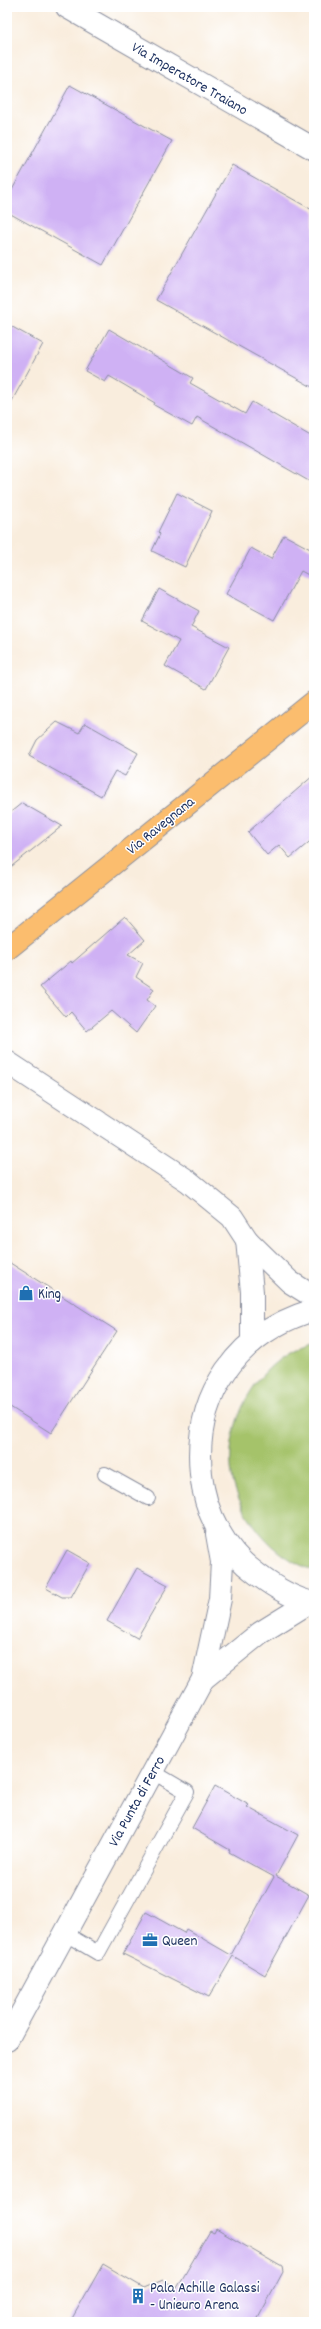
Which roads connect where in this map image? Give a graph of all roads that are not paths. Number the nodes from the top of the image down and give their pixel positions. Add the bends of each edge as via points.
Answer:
1 (67, 7) edge
2 (314, 149) edge
3 (314, 702) edge
4 (7, 949) edge
5 (7, 1062) edge
6 (247, 1240) junction
7 (314, 1297) edge
8 (314, 1310) edge
9 (252, 1342) junction
10 (104, 1474) dead end
11 (148, 1498) dead end
12 (214, 1523) junction
13 (312, 1602) edge
14 (203, 1679) junction
15 (152, 1772) junction
16 (64, 1933) junction
17 (7, 2040) edge

1 - 2 street, Via Imperatore Traiano
3 - 4 main road, Via Ravegnana
5 - 6 street via 188,1180 232,1217
6 - 7 street via 290,1282
6 - 9 street via 252,1292
8 - 9 street, Via Punta di Ferro via 271,1327
9 - 12 street, Via Punta di Ferro via 232,1362 220,1380 209,1401 202,1425 199,1452 202,1488
10 - 11 lane
12 - 13 street, Via Punta di Ferro via 229,1547 246,1566 276,1588
12 - 14 street via 222,1562 220,1600
13 - 14 street, Via Punta di Ferro via 260,1633
14 - 15 street, Via Punta di Ferro
15 - 16 street, Via Punta di Ferro
15 - 16 lane via 187,1792 184,1799 98,1953
16 - 17 street, Via Punta di Ferro

